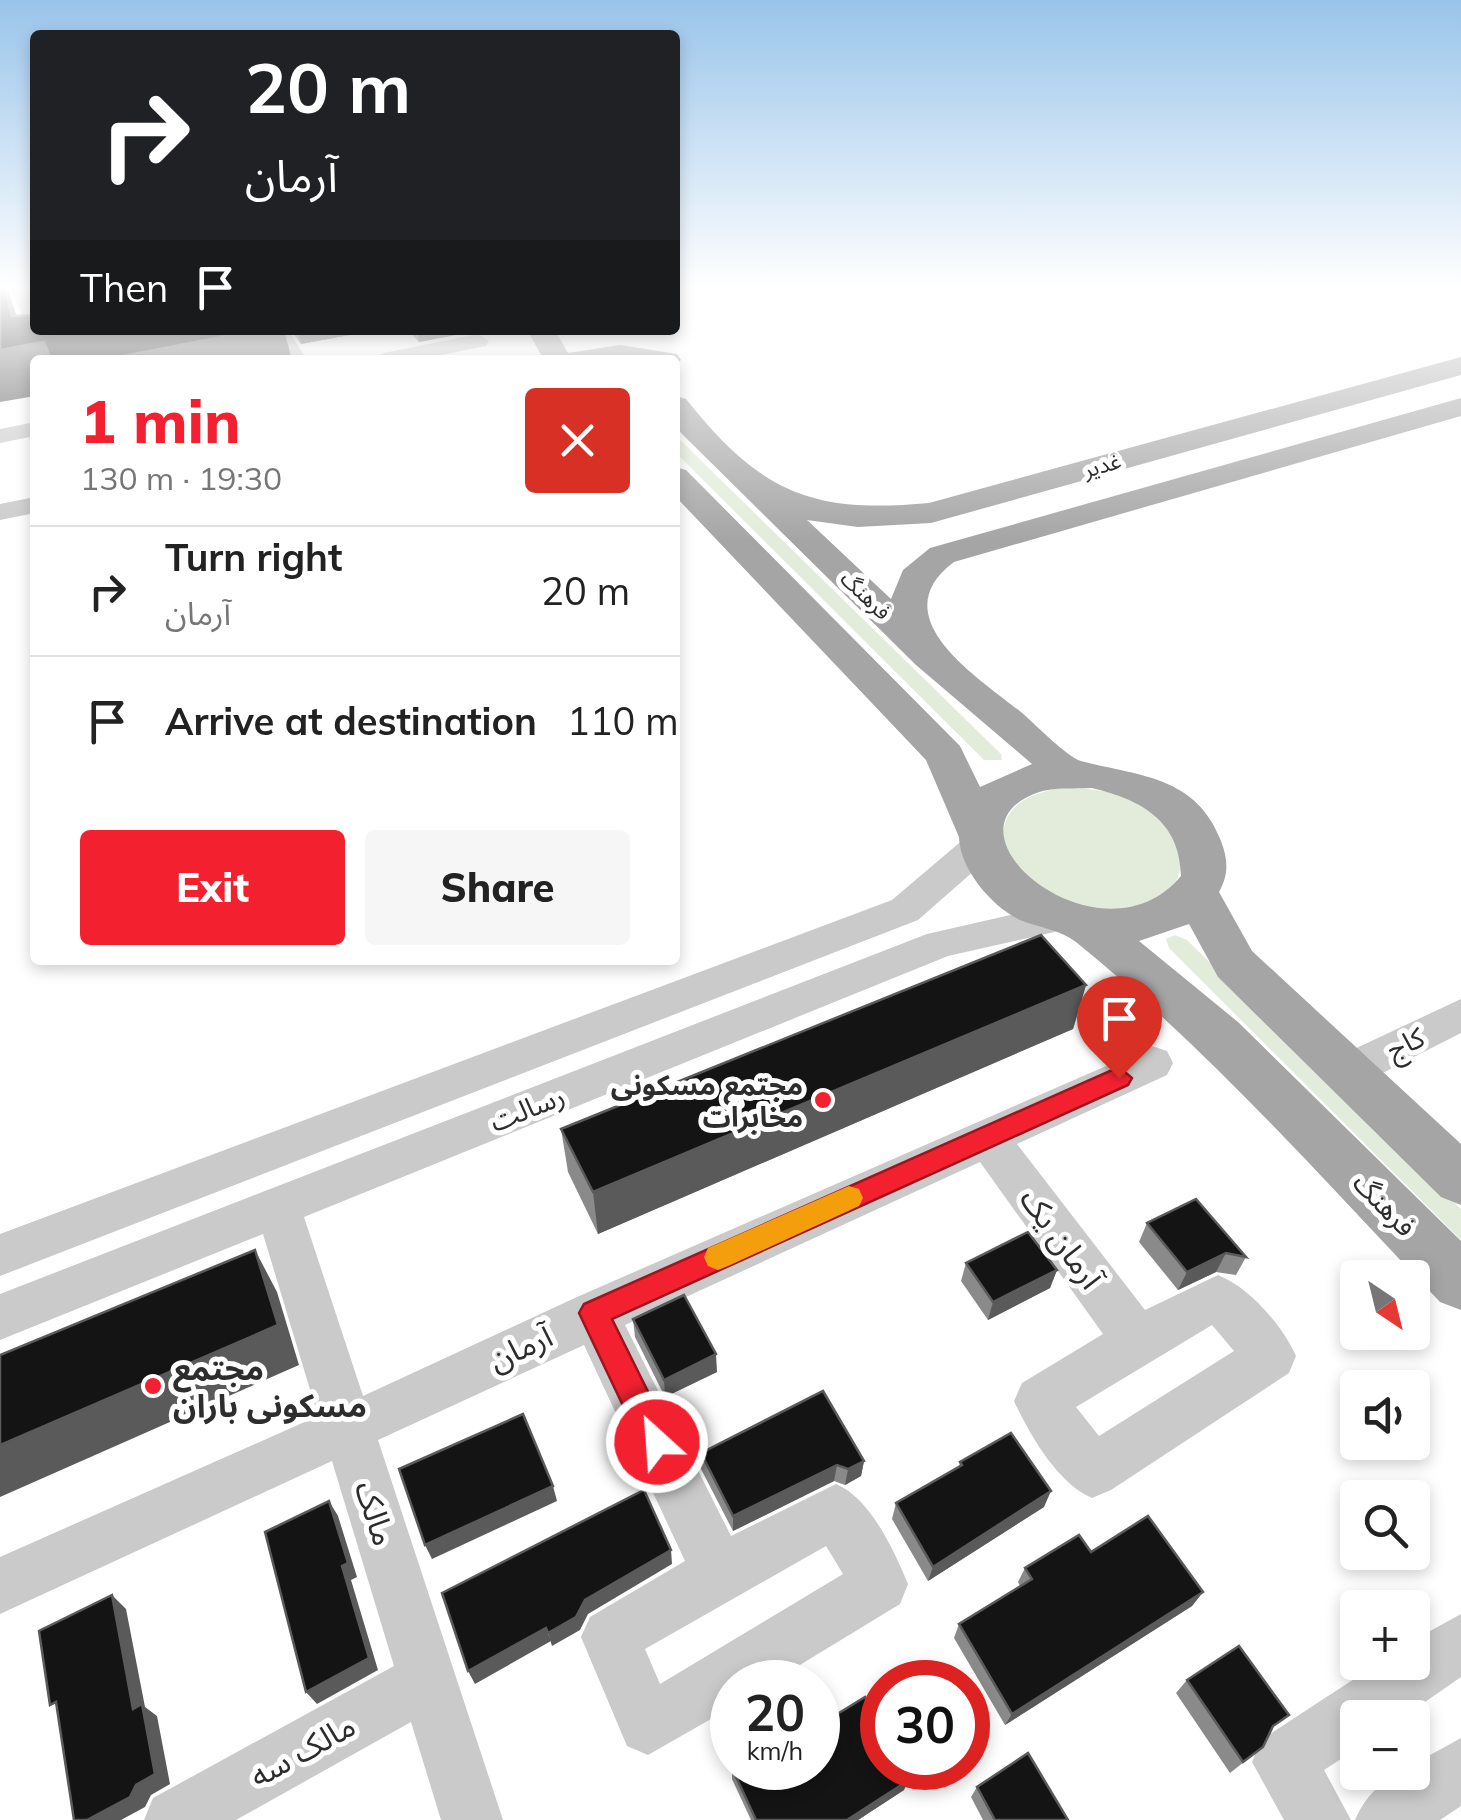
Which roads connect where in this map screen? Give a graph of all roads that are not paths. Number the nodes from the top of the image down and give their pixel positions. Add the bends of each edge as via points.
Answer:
1 (1443, 371) edge
2 (680, 383) edge
3 (1461, 407) edge
4 (30, 430) edge
5 (0, 436) edge
6 (746, 478) junction
7 (680, 482) edge
8 (30, 505) edge
9 (0, 512) edge
10 (896, 516) junction
11 (30, 524) edge
12 (0, 531) edge
13 (942, 555) junction
14 (930, 657) junction
15 (1068, 773) junction
16 (978, 838) junction
17 (1196, 893) junction
18 (1073, 922) junction
19 (1461, 1016) edge
20 (1152, 1063) dead end
21 (1348, 1071) junction
22 (986, 1136) junction
23 (1461, 1180) edge
24 (278, 1207) junction
25 (0, 1255) edge
26 (1461, 1282) edge
27 (594, 1313) junction
28 (0, 1316) edge
29 (1137, 1340) dead end
30 (348, 1428) junction
31 (719, 1572) dead end
32 (0, 1586) edge
33 (1461, 1642) edge
34 (429, 1680) junction
35 (1457, 1779) edge
36 (175, 1820) edge
37 (472, 1820) edge
38 (1320, 1820) edge
39 (1386, 1820) edge

1 - 10 main road, غدیر
2 - 6 main road, فرهنگ
3 - 13 main road, غدیر
4 - 5 street
6 - 10 main road, غدیر via 799,510
6 - 14 main road, فرهنگ
7 - 16 main road, فرهنگ via 945,755
8 - 9 street
10 - 13 main road via 879,529 886,546 918,557
11 - 12 street
13 - 14 main road, غدیر via 920,570 908,590 910,616
14 - 15 main road, فرهنگ
15 - 16 main road via 1006,789 992,800
15 - 17 main road via 1116,779 1178,811 1205,860
16 - 18 main road via 997,880 1014,896
16 - 25 street, رسالت via 905,910
17 - 18 main road via 1164,917 1140,924
17 - 21 main road via 1234,964
18 - 24 street, رسالت via 941,944
18 - 26 main road, فرهنگ via 1220,1036
19 - 21 street, کاج
20 - 22 street, آرمان
21 - 23 main road
22 - 27 street, آرمان
22 - 29 street, آرمان یک
24 - 28 street, رسالت
24 - 30 street, مالک
27 - 30 street, آرمان
27 - 31 street
30 - 32 street, آرمان
30 - 34 street, مالک
33 - 38 street via 1282,1762
34 - 36 street, مالک سه
34 - 37 street, مالک
35 - 39 street

